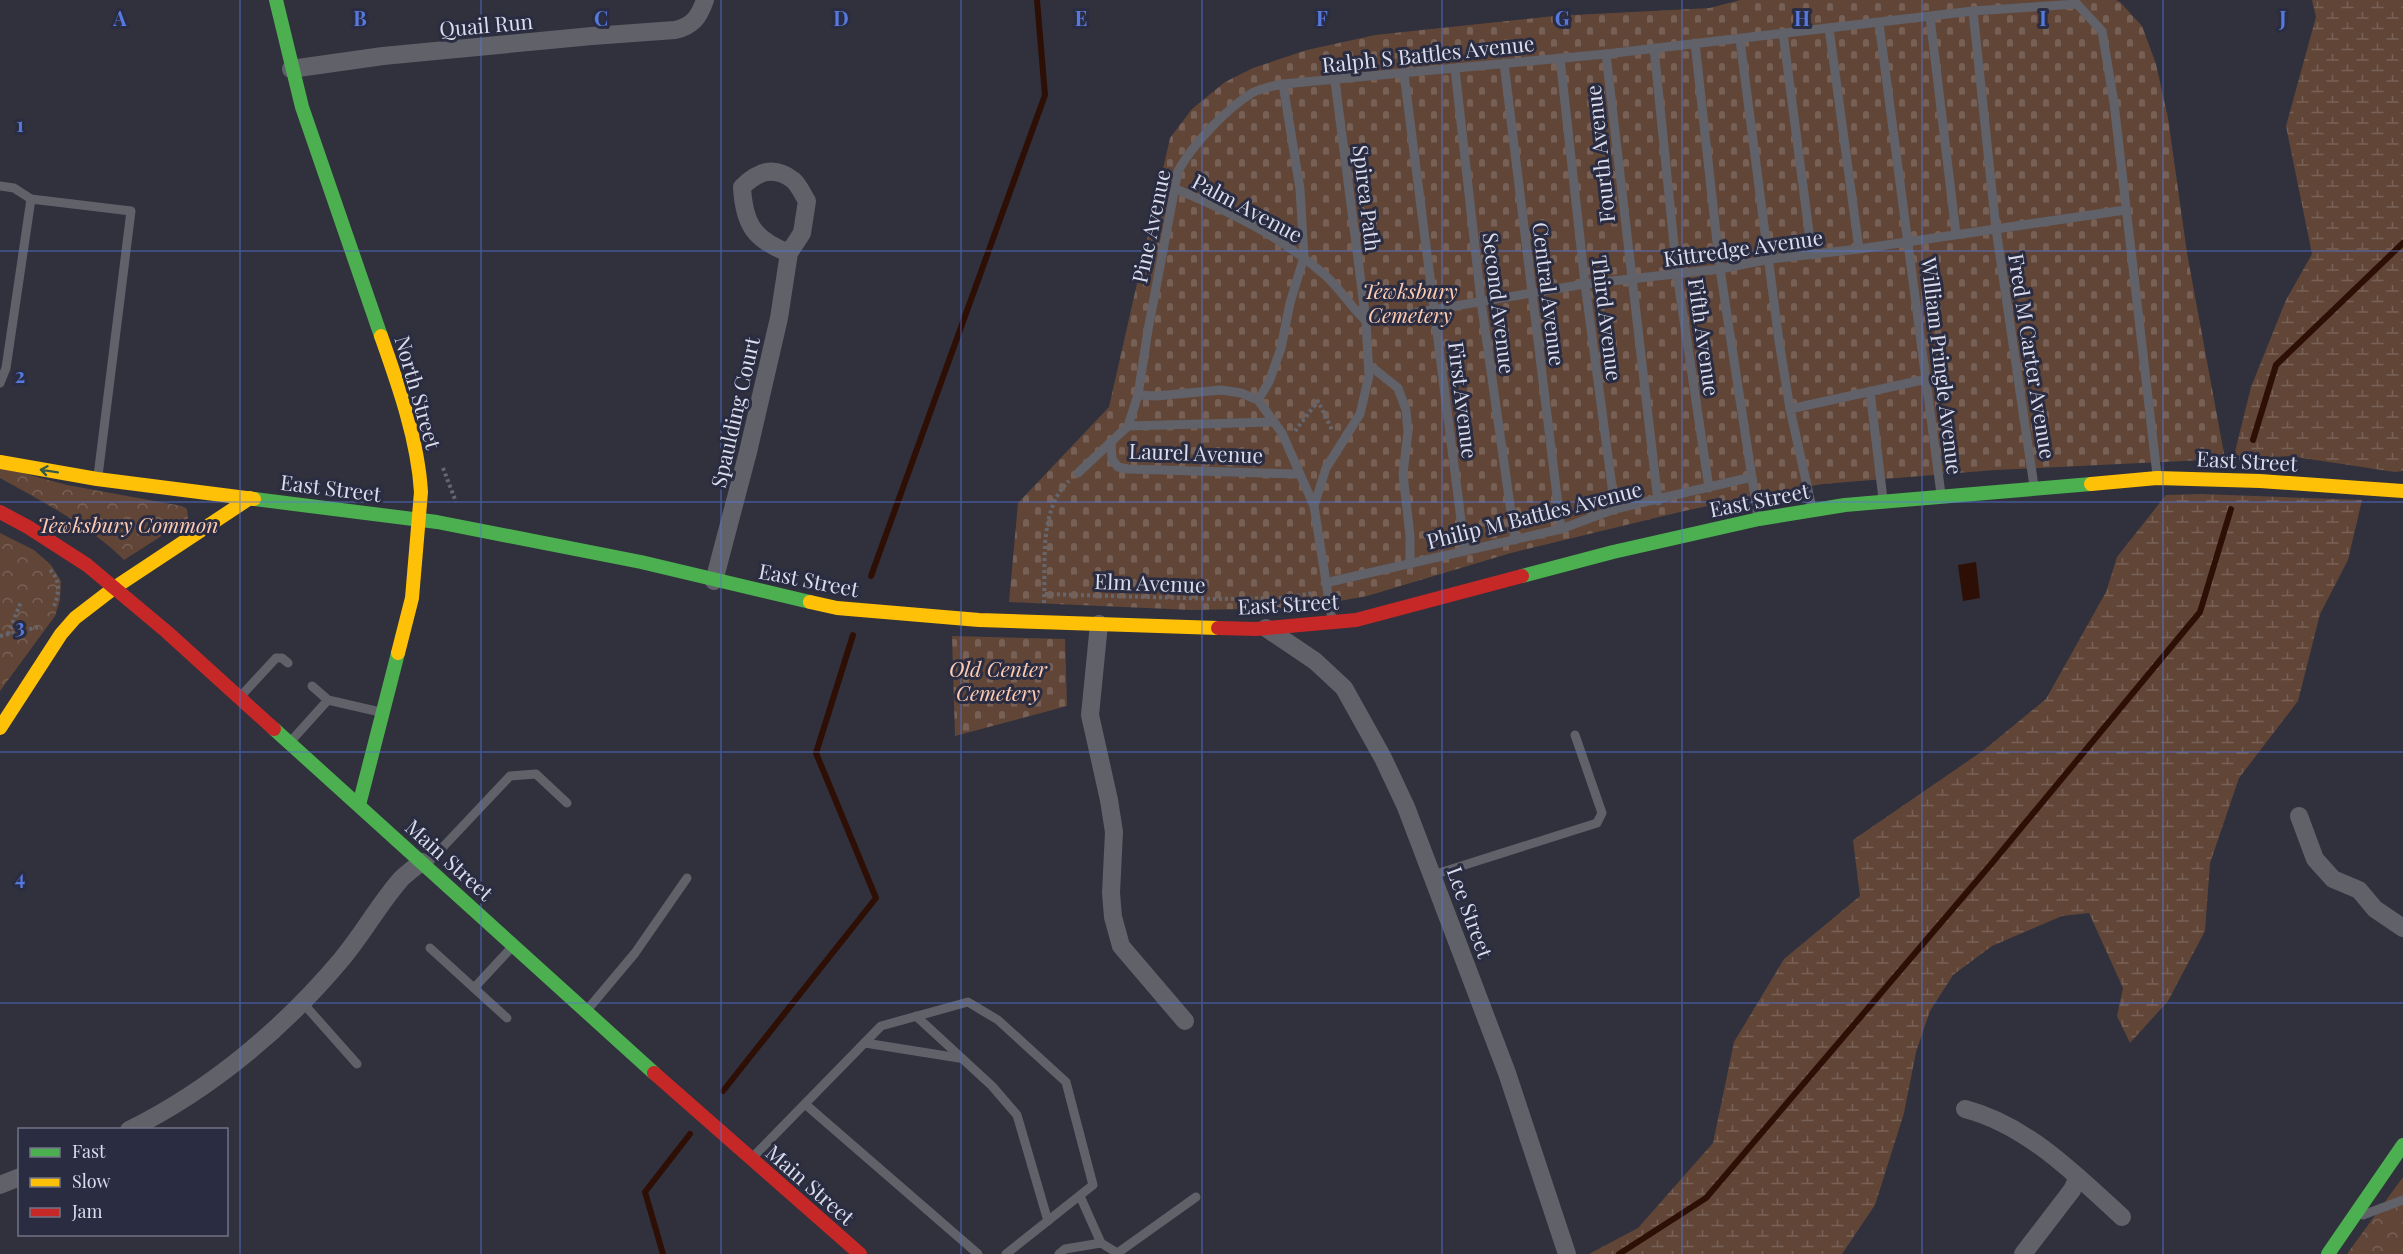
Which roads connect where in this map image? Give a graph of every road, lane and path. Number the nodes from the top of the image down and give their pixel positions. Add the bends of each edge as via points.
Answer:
1 (276, 0) edge
2 (705, 0) edge
3 (2077, 2) edge
4 (1973, 11) junction
5 (1930, 17) junction
6 (1879, 23) junction
7 (1829, 28) junction
8 (1783, 33) junction
9 (1740, 40) junction
10 (1695, 43) junction
11 (1654, 48) junction
12 (1606, 54) junction
13 (1560, 58) junction
14 (1504, 63) junction
15 (291, 69) junction
16 (1455, 69) junction
17 (1404, 74) junction
18 (1335, 81) junction
19 (1283, 84) junction
20 (0, 186) edge
21 (1176, 189) junction
22 (31, 199) junction
23 (2125, 210) junction
24 (1996, 229) junction
25 (1956, 234) junction
26 (1909, 240) junction
27 (1859, 249) junction
28 (789, 253) junction
29 (1812, 255) junction
30 (1304, 257) junction
31 (1770, 259) junction
32 (1720, 269) junction
33 (1677, 274) junction
34 (1631, 280) junction
35 (1585, 285) junction
36 (1532, 293) junction
37 (1481, 301) junction
38 (1434, 309) junction
39 (1366, 321) junction
40 (1369, 365) junction
41 (1927, 379) junction
42 (0, 383) edge
43 (1870, 391) junction
44 (1138, 395) junction
45 (1258, 400) junction
46 (1790, 409) junction
47 (1274, 422) junction
48 (1128, 426) junction
49 (1286, 441) junction
50 (1111, 442) junction
51 (1340, 447) junction
52 (441, 460) dead end
53 (0, 462) edge
54 (1078, 473) joint
55 (1300, 474) junction
56 (1752, 477) junction
57 (2157, 478) junction
58 (97, 479) junction
59 (1709, 488) junction
60 (2034, 488) junction
61 (2403, 491) edge
62 (1942, 496) junction
63 (250, 498) junction
64 (1658, 501) junction
65 (1883, 501) junction
66 (466, 504) dead end
67 (1314, 506) junction
68 (1615, 509) junction
69 (1813, 510) junction
70 (0, 512) edge
71 (418, 519) junction
72 (1759, 519) junction
73 (1561, 529) junction
74 (1515, 540) junction
75 (1465, 551) junction
76 (1410, 564) junction
77 (46, 566) dead end
78 (714, 581) junction
79 (1326, 587) junction
80 (114, 588) junction
81 (1045, 594) junction
82 (21, 602) dead end
83 (1044, 603) dead end
84 (1332, 623) junction
85 (1099, 624) junction
86 (46, 625) junction
87 (1266, 628) junction
88 (8, 634) junction
89 (61, 634) junction
90 (0, 636) edge
91 (288, 663) dead end
92 (312, 686) dead end
93 (240, 697) junction
94 (328, 700) junction
95 (383, 713) junction
96 (0, 728) edge
97 (1575, 735) dead end
98 (291, 742) junction
99 (567, 803) dead end
100 (359, 805) junction
101 (2299, 816) dead end
102 (424, 864) junction
103 (1433, 875) junction
104 (687, 878) dead end
105 (2403, 928) edge
106 (514, 945) junction
107 (430, 948) dead end
108 (474, 988) junction
109 (302, 1002) junction
110 (586, 1011) junction
111 (916, 1016) junction
112 (507, 1018) dead end
113 (1185, 1021) dead end
114 (865, 1043) junction
115 (959, 1058) junction
116 (357, 1064) dead end
117 (805, 1104) junction
118 (1965, 1109) dead end
119 (133, 1128) edge
120 (2403, 1145) edge
121 (752, 1159) junction
122 (2078, 1177) junction
123 (18, 1178) edge
124 (0, 1185) edge
125 (1080, 1196) junction
126 (1196, 1197) dead end
127 (2403, 1200) edge
128 (2122, 1217) dead end
129 (2353, 1219) junction
130 (1048, 1221) junction
131 (1101, 1243) junction
132 (1119, 1253) edge
133 (860, 1254) edge
134 (978, 1254) edge
135 (1006, 1254) edge
136 (1059, 1254) edge
137 (1567, 1254) edge
138 (2023, 1254) edge
139 (2328, 1254) edge

1 - 15 main road, North Street
2 - 15 street, Quail Run via 693,23 675,30 382,56
3 - 4 lane, Ralph S Battles Avenue
3 - 23 lane via 2102,31
4 - 5 lane, Ralph S Battles Avenue
4 - 24 lane, Fred M Carter Avenue
5 - 6 lane, Ralph S Battles Avenue
5 - 25 lane
6 - 7 lane, Ralph S Battles Avenue
6 - 26 lane, William Pringle Avenue
7 - 8 lane, Ralph S Battles Avenue
7 - 27 lane
8 - 9 lane, Ralph S Battles Avenue
8 - 29 lane
9 - 10 lane, Ralph S Battles Avenue
9 - 31 lane
10 - 11 lane, Ralph S Battles Avenue
10 - 32 lane
11 - 12 lane, Ralph S Battles Avenue
11 - 33 lane, Fifth Avenue
12 - 13 lane, Ralph S Battles Avenue
12 - 34 lane, Fourth Avenue
13 - 14 lane, Ralph S Battles Avenue
13 - 35 lane, Third Avenue
14 - 16 lane, Ralph S Battles Avenue
14 - 36 lane, Central Avenue
15 - 71 main road, North Street via 399,386 420,475
16 - 17 lane, Ralph S Battles Avenue
16 - 37 lane, Second Avenue
17 - 18 lane, Ralph S Battles Avenue
17 - 38 lane, First Avenue
18 - 19 lane, Ralph S Battles Avenue
18 - 39 lane, Spirea Path
19 - 21 lane, Pine Avenue via 1252,93 1222,117 1185,158 1178,171
19 - 30 lane via 1300,189
20 - 22 lane via 14,188
21 - 30 lane, Palm Avenue via 1272,236
21 - 44 lane, Pine Avenue
22 - 42 lane via 6,368
22 - 58 lane via 130,211
23 - 24 lane, Kittredge Avenue
23 - 57 lane
24 - 25 lane, Kittredge Avenue
24 - 60 lane, Fred M Carter Avenue
25 - 26 lane, Kittredge Avenue
26 - 27 lane, Kittredge Avenue
26 - 41 lane, William Pringle Avenue
27 - 29 lane, Kittredge Avenue
28 - 28 street, Spaulding Court via 802,233 807,201 794,181 773,171 755,175 742,188 744,210 752,230 768,245
28 - 78 street, Spaulding Court via 779,318
29 - 31 lane, Kittredge Avenue
30 - 39 lane, Palm Avenue
30 - 45 lane via 1281,348
31 - 32 lane, Kittredge Avenue
31 - 46 lane
32 - 33 lane, Kittredge Avenue
32 - 56 lane
33 - 34 lane, Kittredge Avenue
33 - 59 lane, Fifth Avenue
34 - 35 lane, Kittredge Avenue
34 - 64 lane, Fourth Avenue
35 - 36 lane, Kittredge Avenue
35 - 68 lane, Third Avenue
36 - 37 lane, Kittredge Avenue
36 - 73 lane, Central Avenue
37 - 38 lane, Kittredge Avenue
37 - 74 lane, Second Avenue
38 - 39 lane, Kittredge Avenue
38 - 75 lane, First Avenue
39 - 40 lane, Spirea Path
40 - 51 lane, Spirea Path via 1360,414
40 - 76 lane via 1398,388 1406,410 1408,432 1403,474
41 - 43 lane
41 - 62 lane, William Pringle Avenue
43 - 46 lane
43 - 65 lane
44 - 45 lane via 1221,390
44 - 48 lane, Pine Avenue
45 - 47 lane
46 - 69 lane
47 - 48 lane
47 - 49 lane
48 - 50 lane
49 - 51 path via 1318,401
49 - 55 lane
50 - 54 lane
50 - 55 lane, Laurel Avenue via 1112,459 1118,467 1128,469
51 - 67 lane, Spirea Path via 1326,468
52 - 66 path via 454,502
58 -> 53 main road, East Street
54 - 81 path via 1053,502 1048,521
55 - 67 lane
56 - 59 lane, Philip M Battles Avenue
56 - 72 lane
57 - 60 main road, East Street
57 - 61 main road, East Street
58 - 63 main road, East Street
59 - 64 lane, Philip M Battles Avenue
60 - 62 main road, East Street
62 - 65 main road, East Street
63 - 71 main road, East Street
63 - 80 main road
64 - 68 lane, Philip M Battles Avenue
65 - 69 main road, East Street
67 - 79 lane
68 - 73 lane, Philip M Battles Avenue
69 - 72 main road, East Street
70 - 80 main road, Main Street via 87,565
71 - 78 main road, East Street via 641,562
71 - 95 main road, North Street via 412,598
72 - 84 main road, East Street
73 - 74 lane, Philip M Battles Avenue
74 - 75 lane, Philip M Battles Avenue
75 - 76 lane, Philip M Battles Avenue
76 - 79 lane, Philip M Battles Avenue
77 - 86 path via 54,573 60,593
78 - 85 main road, East Street via 874,613
79 - 81 path, Elm Avenue via 1282,598
79 - 84 lane
80 - 89 main road
80 - 93 main road, Main Street
81 - 83 path
82 - 88 path
84 - 87 main road, East Street
85 - 87 main road, East Street
85 - 113 street via 1090,715 1114,832 1113,916 1121,946
86 - 88 path
86 - 89 path
87 - 103 street, Lee Street via 1316,661 1344,687 1402,797
88 - 90 path
89 - 96 main road
91 - 93 lane via 276,658
92 - 94 lane
93 - 98 main road, Main Street
94 - 95 lane
94 - 98 lane
95 - 100 main road, North Street
97 - 103 lane via 1602,813 1597,823
98 - 100 main road, Main Street
99 - 102 lane via 536,774 510,776
100 - 102 main road, Main Street
101 - 105 street via 2315,859 2333,879 2359,890 2375,909
102 - 106 main road, Main Street
102 - 109 street via 402,878 343,958
103 - 137 street, Lee Street via 1507,1072
104 - 110 lane via 635,953
106 - 108 lane
106 - 110 main road, Main Street
107 - 108 lane
108 - 112 lane
109 - 116 lane
109 - 119 street via 213,1080
110 - 121 main road, Main Street
111 - 114 lane via 880,1026
111 - 115 lane
111 - 125 lane via 968,1002 998,1020 1066,1082 1093,1185
114 - 115 lane
114 - 117 lane
115 - 130 lane via 992,1086 1017,1115
117 - 121 lane
117 - 134 lane
118 - 122 street via 2010,1128
120 - 129 main road
121 - 133 main road, Main Street
122 - 128 street
122 - 138 street
123 - 124 street
125 - 130 lane
125 - 131 lane
126 - 132 lane
127 - 129 lane
129 - 139 main road
130 - 135 lane
131 - 132 lane
131 - 136 lane via 1065,1249

